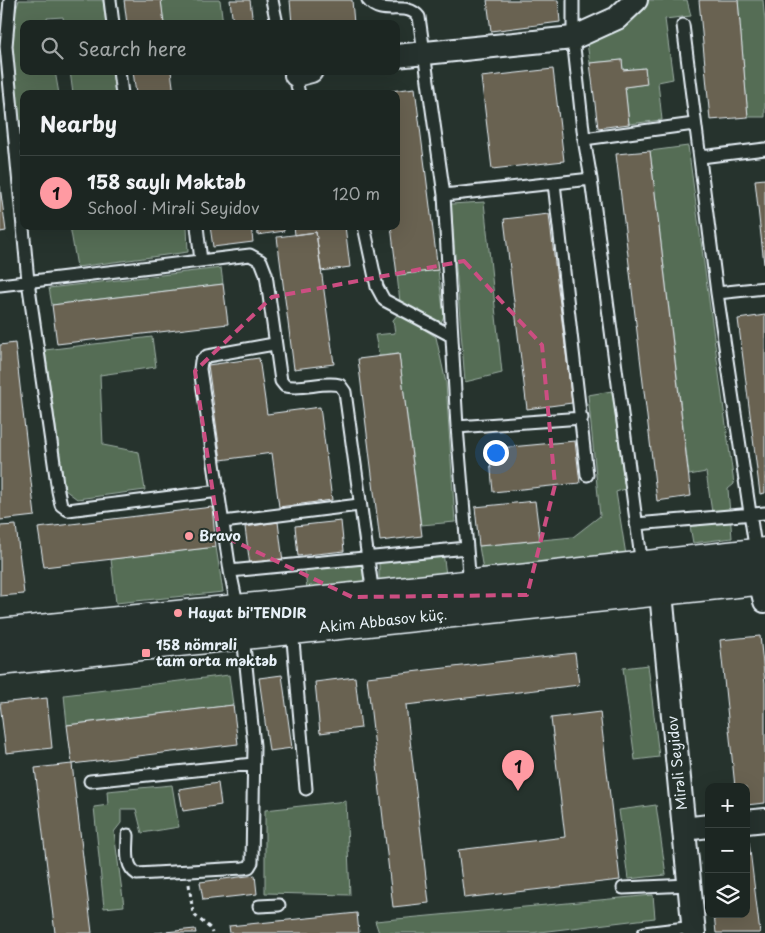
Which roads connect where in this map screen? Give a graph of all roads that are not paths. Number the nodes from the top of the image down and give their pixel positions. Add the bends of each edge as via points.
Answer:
1 (10, 0) edge
2 (110, 0) edge
3 (272, 0) edge
4 (368, 0) edge
5 (573, 0) edge
6 (636, 0) edge
7 (112, 20) edge
8 (276, 20) edge
9 (683, 25) dead end
10 (573, 38) junction
11 (425, 52) junction
12 (400, 55) edge
13 (120, 75) edge
14 (121, 90) edge
15 (694, 124) junction
16 (584, 139) junction
17 (765, 149) edge
18 (701, 157) junction
19 (591, 179) junction
20 (554, 183) junction
21 (444, 195) junction
22 (20, 196) edge
23 (23, 230) edge
24 (197, 230) edge
25 (365, 230) edge
26 (201, 261) junction
27 (28, 281) junction
28 (0, 285) edge
29 (765, 288) edge
30 (717, 293) junction
31 (452, 336) junction
32 (274, 344) junction
33 (582, 418) junction
34 (457, 427) junction
35 (587, 475) dead end
36 (219, 490) junction
37 (359, 505) junction
38 (765, 513) edge
39 (750, 514) junction
40 (223, 522) junction
41 (636, 524) junction
42 (467, 548) junction
43 (761, 553) edge
44 (367, 556) junction
45 (642, 566) junction
46 (230, 571) junction
47 (470, 585) junction
48 (763, 587) edge
49 (661, 592) junction
50 (373, 595) junction
51 (241, 621) junction
52 (292, 630) junction
53 (0, 633) edge
54 (0, 661) edge
55 (252, 764) junction
56 (90, 781) dead end
57 (306, 789) dead end
58 (765, 820) edge
59 (750, 822) edge
60 (705, 826) edge
61 (684, 829) junction
62 (128, 835) dead end
63 (689, 886) junction
64 (623, 888) dead end
65 (279, 905) dead end
66 (259, 906) dead end
67 (694, 930) edge
68 (644, 933) edge

1 - 22 lane via 6,46
2 - 7 lane
3 - 8 lane
4 - 11 lane via 378,6 407,4 415,8
5 - 10 lane
6 - 10 street via 617,18
9 - 15 lane
10 - 11 street
10 - 16 lane
11 - 12 street
11 - 21 lane
13 - 14 lane
15 - 16 lane
15 - 18 lane
16 - 19 lane
17 - 18 lane
18 - 30 lane
19 - 20 lane
19 - 41 lane
20 - 21 lane
20 - 33 lane
21 - 31 lane
23 - 27 lane
24 - 26 lane
25 - 31 lane via 377,287 384,300
26 - 27 lane
26 - 32 lane via 250,255 261,261 266,274
27 - 28 lane
27 - 36 lane via 62,505 68,510
29 - 30 lane
30 - 39 lane
31 - 34 lane
32 - 36 lane via 206,356 201,361
32 - 37 lane via 285,386 293,388 331,383 340,385 344,392
33 - 34 lane
33 - 35 lane
34 - 42 lane
36 - 40 lane
37 - 40 lane
37 - 44 lane
38 - 39 lane
39 - 41 lane
39 - 43 lane
40 - 46 lane
41 - 45 lane
42 - 44 lane
42 - 47 lane
43 - 45 main road, Akim Abbasov küç.
43 - 48 main road
44 - 46 lane
44 - 50 lane
45 - 47 main road, Akim Abbasov küç.
46 - 51 lane
47 - 50 main road, Akim Abbasov küç.
48 - 49 main road, Akim Abbasov küç.
49 - 52 main road, Akim Abbasov küç.
49 - 61 street, Mirəli Seyidov
50 - 51 main road, Akim Abbasov küç.
51 - 52 main road, Akim Abbasov küç.
51 - 53 main road, Akim Abbasov küç.
51 - 54 main road, Akim Abbasov küç.
51 - 55 lane via 254,746
52 - 57 lane
55 - 56 lane
55 - 62 lane via 252,862 249,866 138,874 128,863
58 - 59 street
60 - 61 street
61 - 63 street, Mirəli Seyidov
63 - 64 lane
63 - 67 street, Mirəli Seyidov
65 - 66 lane
67 - 68 lane

